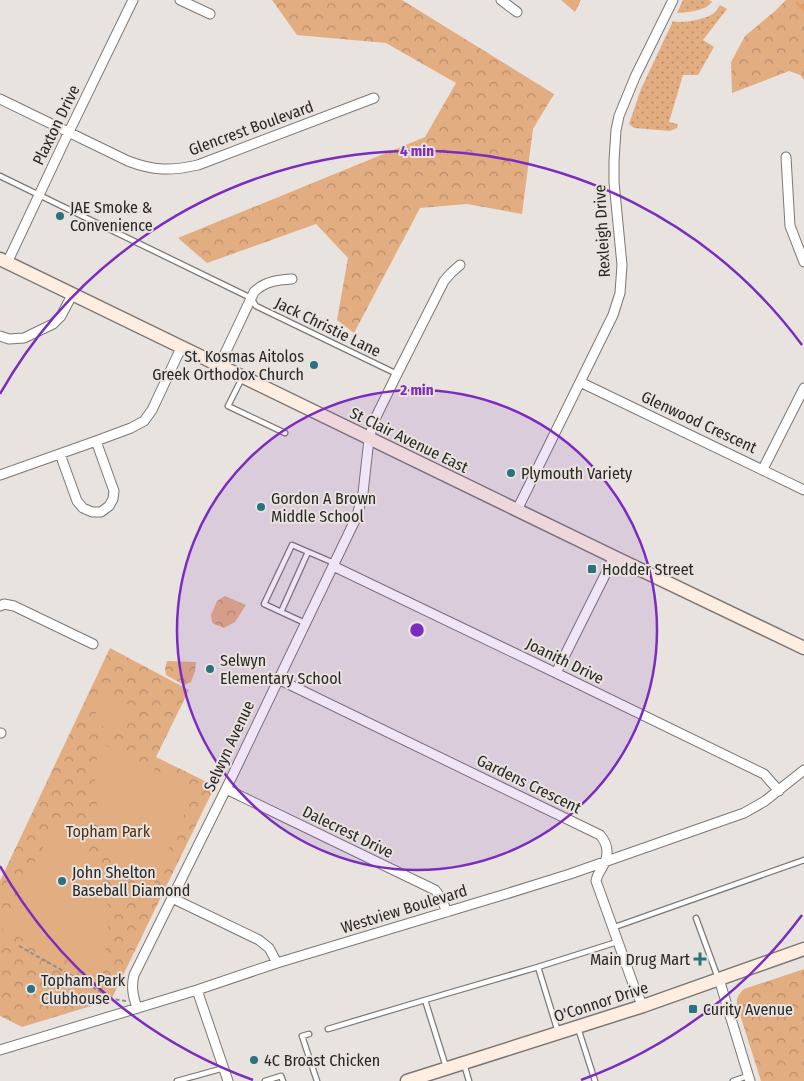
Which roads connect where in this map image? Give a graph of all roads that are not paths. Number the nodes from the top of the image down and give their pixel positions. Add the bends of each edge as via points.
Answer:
1 (133, 0) edge
2 (180, 0) edge
3 (501, 0) edge
4 (673, 0) edge
5 (516, 12) dead end
6 (210, 14) dead end
7 (374, 98) dead end
8 (0, 99) edge
9 (68, 132) junction
10 (786, 157) dead end
11 (0, 176) edge
12 (39, 195) junction
13 (4, 261) edge
14 (804, 262) edge
15 (460, 266) dead end
16 (292, 279) dead end
17 (72, 295) junction
18 (251, 298) junction
19 (0, 336) edge
20 (181, 348) junction
21 (219, 366) junction
22 (397, 374) junction
23 (242, 377) junction
24 (580, 382) junction
25 (804, 388) edge
26 (285, 433) dead end
27 (370, 439) junction
28 (96, 442) junction
29 (60, 454) junction
30 (763, 469) junction
31 (0, 475) edge
32 (804, 490) edge
33 (517, 510) junction
34 (308, 552) junction
35 (614, 557) junction
36 (333, 565) junction
37 (0, 606) edge
38 (281, 612) junction
39 (305, 623) junction
40 (93, 644) dead end
41 (804, 648) edge
42 (556, 673) junction
43 (278, 679) junction
44 (804, 770) edge
45 (226, 789) junction
46 (779, 791) junction
47 (804, 860) edge
48 (605, 862) junction
49 (172, 898) junction
50 (447, 912) junction
51 (696, 918) dead end
52 (612, 928) junction
53 (617, 942) junction
54 (804, 949) edge
55 (277, 963) junction
56 (538, 967) junction
57 (719, 979) junction
58 (197, 990) junction
59 (424, 1000) junction
60 (642, 1006) junction
61 (137, 1008) junction
62 (577, 1027) junction
63 (328, 1029) dead end
64 (558, 1033) junction
65 (309, 1034) dead end
66 (0, 1050) edge
67 (464, 1063) junction
68 (224, 1068) junction
69 (446, 1068) junction
70 (749, 1078) edge
71 (413, 1080) edge
72 (177, 1081) edge
73 (228, 1081) edge
74 (265, 1081) edge
75 (283, 1081) edge
76 (317, 1081) edge
77 (469, 1081) edge
78 (595, 1081) edge
79 (733, 1081) edge

1 - 9 street, Plaxton Drive
2 - 6 street
3 - 5 street
4 - 24 street, Rexleigh Drive via 619,116 614,182 622,265 620,293 613,315
7 - 9 street, Glencrest Boulevard via 198,166 175,170 138,165
8 - 9 street, Glencrest Boulevard
9 - 12 street, Plaxton Drive
10 - 14 street via 790,226
11 - 12 lane, Jack Christie Lane
12 - 13 street, Plaxton Drive
12 - 18 lane, Jack Christie Lane
13 - 17 main road, St Clair Avenue East
15 - 22 street, Selwyn Avenue via 444,281
16 - 18 street via 266,283
17 - 19 street via 54,324 24,338
17 - 20 main road, St Clair Avenue East
18 - 21 street
18 - 22 lane, Jack Christie Lane via 256,306
20 - 21 main road, St Clair Avenue East
20 - 28 street via 144,421
21 - 23 main road, St Clair Avenue East
22 - 27 street, Selwyn Avenue via 374,421
23 - 26 lane via 228,406
23 - 27 main road, St Clair Avenue East
24 - 30 street, Glenwood Crescent
24 - 33 street, Rexleigh Drive
25 - 30 street
27 - 33 main road, St Clair Avenue East
27 - 36 street, Selwyn Avenue via 357,516
28 - 29 street
28 - 29 street via 114,491 109,506 101,512 83,508 77,501
29 - 31 street
30 - 32 street, Glenwood Crescent
33 - 35 main road, St Clair Avenue East
34 - 36 lane
34 - 38 lane
34 - 38 lane via 292,545 264,604
35 - 41 main road, St Clair Avenue East
35 - 42 street
36 - 39 street, Selwyn Avenue
36 - 42 street, Joanith Drive
37 - 40 street via 14,606
38 - 39 lane
39 - 43 street, Selwyn Avenue
42 - 46 street, Joanith Drive via 764,774
43 - 45 street, Selwyn Avenue
43 - 48 street, Gardens Crescent via 600,835 606,841
44 - 46 street, Westview Boulevard
45 - 49 street, Selwyn Avenue
45 - 50 street, Dalecrest Drive via 435,890
46 - 48 street, Westview Boulevard via 744,813
47 - 52 lane
48 - 50 street, Westview Boulevard
48 - 52 street, Gardens Crescent via 596,881
49 - 55 street via 259,940
49 - 61 street, Selwyn Avenue via 134,975 133,994
50 - 55 street, Westview Boulevard
51 - 57 lane
52 - 53 street, Gardens Crescent
53 - 56 lane
53 - 60 street, Gardens Crescent
54 - 57 main road, O'Connor Drive
55 - 58 street, Westview Boulevard
56 - 59 lane
56 - 64 lane
57 - 60 main road, O'Connor Drive
57 - 70 street
58 - 61 street, Westview Boulevard
58 - 68 street
59 - 63 lane
59 - 69 lane
60 - 62 main road, O'Connor Drive
61 - 66 street, Westview Boulevard
62 - 64 main road, O'Connor Drive
62 - 78 lane
64 - 67 main road, O'Connor Drive
65 - 76 lane via 302,1036
67 - 69 main road, O'Connor Drive
67 - 77 lane
68 - 72 lane
68 - 73 street
69 - 71 main road, O'Connor Drive
70 - 79 lane
74 - 75 lane via 281,1076

